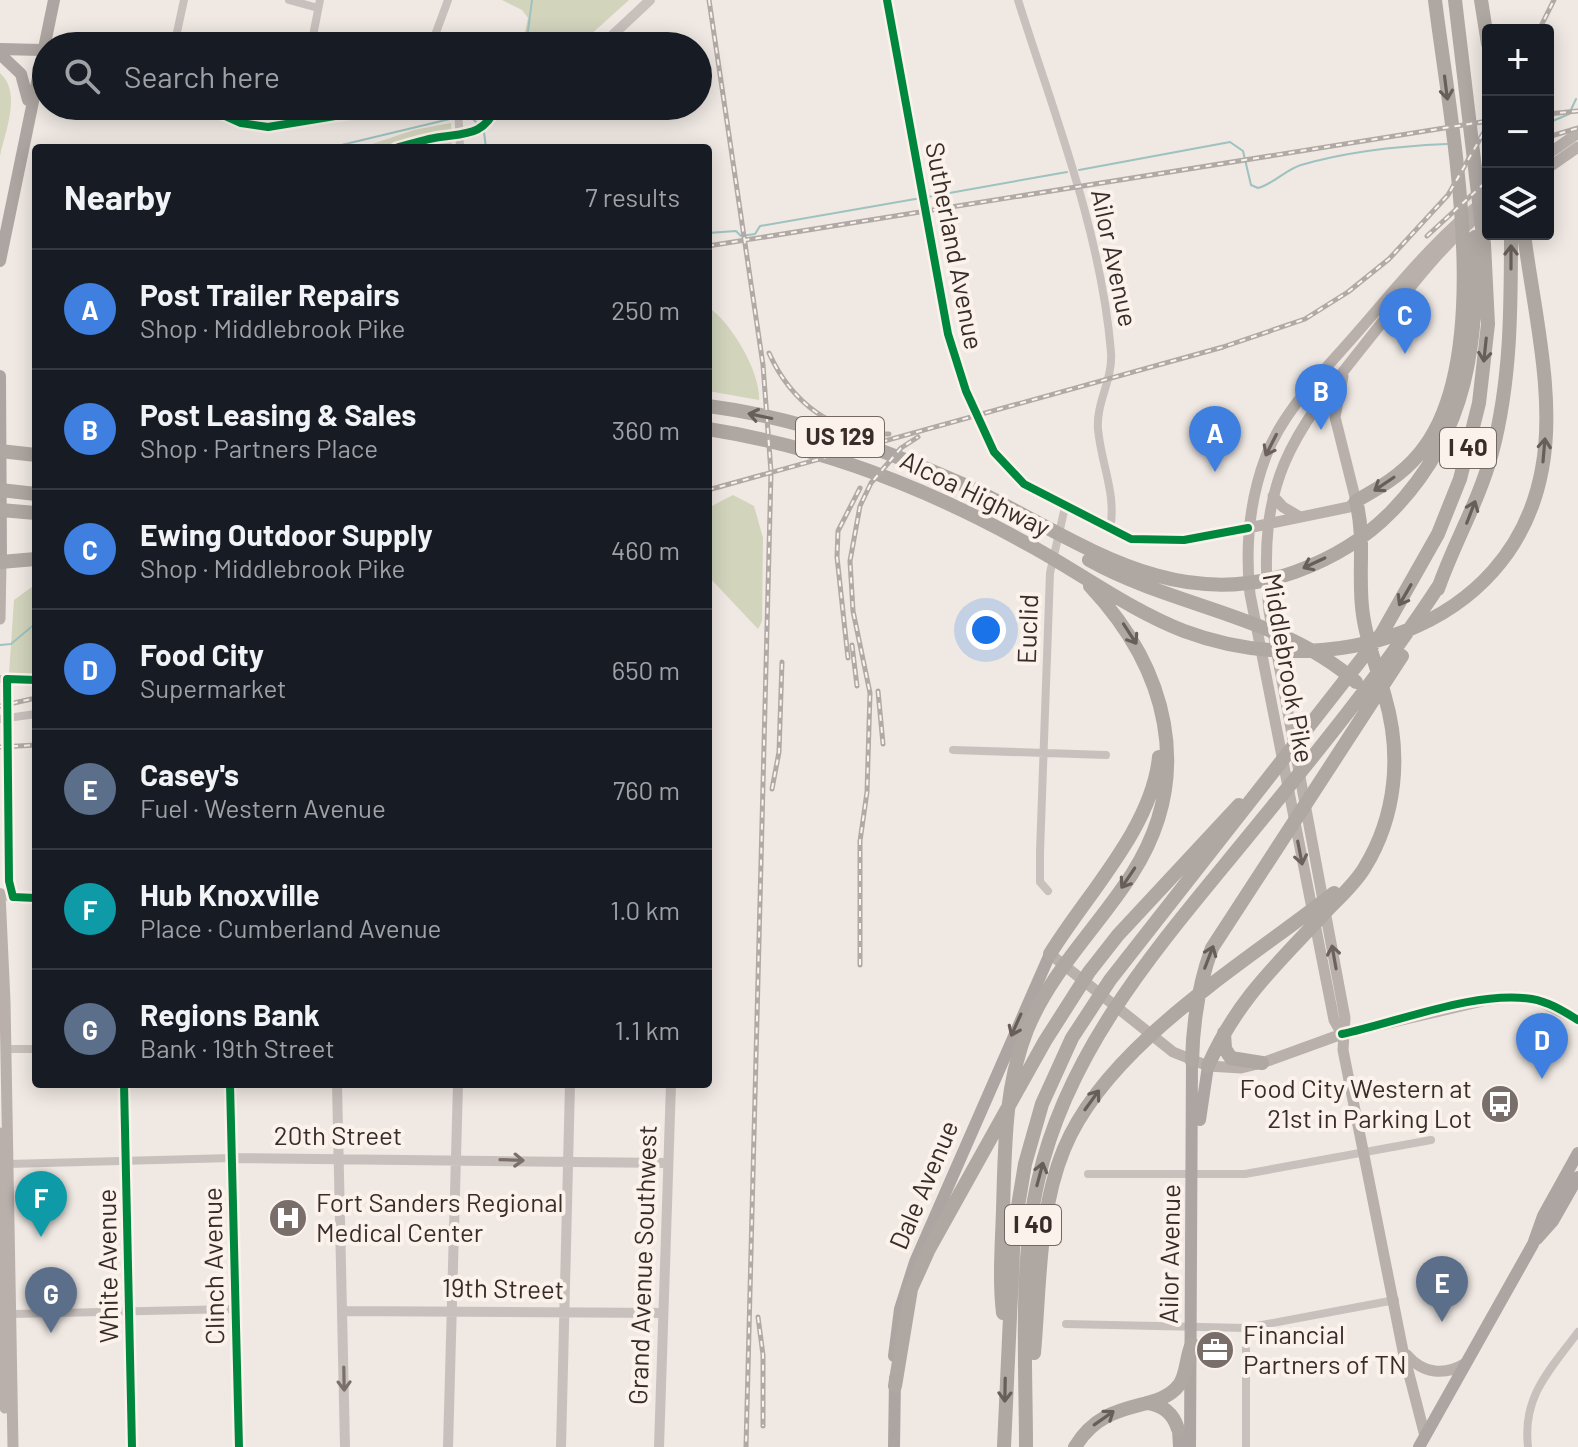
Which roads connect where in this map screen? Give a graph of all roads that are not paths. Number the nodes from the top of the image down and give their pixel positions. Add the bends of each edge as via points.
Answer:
1 (54, 0) edge
2 (184, 0) edge
3 (289, 0) edge
4 (448, 0) edge
5 (650, 0) edge
6 (887, 0) edge
7 (1018, 0) edge
8 (1481, 1) edge
9 (1455, 2) edge
10 (319, 4) edge
11 (1436, 5) edge
12 (1485, 24) edge
13 (47, 32) edge
14 (177, 32) edge
15 (314, 32) edge
16 (436, 32) edge
17 (616, 32) edge
18 (0, 51) edge
19 (32, 51) edge
20 (32, 93) edge
21 (29, 105) junction
22 (240, 120) edge
23 (297, 120) edge
24 (314, 120) edge
25 (459, 120) edge
26 (296, 123) junction
27 (1577, 138) edge
28 (460, 144) edge
29 (1554, 151) edge
30 (1554, 162) edge
31 (1482, 203) edge
32 (1482, 213) edge
33 (1511, 240) edge
34 (1525, 240) edge
35 (1479, 243) junction
36 (0, 261) edge
37 (1401, 291) junction
38 (1339, 353) junction
39 (1346, 368) junction
40 (0, 376) edge
41 (1317, 404) junction
42 (712, 407) edge
43 (712, 430) edge
44 (0, 451) edge
45 (32, 455) edge
46 (0, 490) edge
47 (29, 493) edge
48 (1273, 496) junction
49 (1356, 501) junction
50 (1065, 507) junction
51 (0, 510) edge
52 (29, 513) edge
53 (1300, 517) junction
54 (1266, 523) junction
55 (1248, 528) junction
56 (1110, 530) junction
57 (1075, 547) junction
58 (32, 559) edge
59 (0, 562) edge
60 (1074, 572) junction
61 (0, 619) edge
62 (1392, 663) junction
63 (0, 679) edge
64 (32, 680) edge
65 (1162, 713) junction
66 (32, 715) edge
67 (0, 719) edge
68 (953, 750) dead end
69 (1045, 754) junction
70 (1106, 755) dead end
71 (1269, 778) junction
72 (1393, 778) junction
73 (1350, 882) junction
74 (1048, 891) dead end
75 (0, 894) edge
76 (32, 898) edge
77 (1050, 954) junction
78 (1578, 1020) edge
79 (1225, 1026) junction
80 (1342, 1034) junction
81 (3, 1049) edge
82 (32, 1049) edge
83 (1192, 1061) junction
84 (1262, 1063) junction
85 (1208, 1066) junction
86 (124, 1088) edge
87 (230, 1088) edge
88 (337, 1088) edge
89 (458, 1088) edge
90 (570, 1088) edge
91 (671, 1088) edge
92 (0, 1133) edge
93 (1431, 1140) dead end
94 (1366, 1153) junction
95 (1578, 1153) edge
96 (338, 1157) junction
97 (232, 1158) junction
98 (455, 1159) junction
99 (126, 1161) junction
100 (568, 1162) junction
101 (667, 1163) junction
102 (5, 1164) edge
103 (1193, 1172) junction
104 (1088, 1174) dead end
105 (1578, 1177) edge
106 (4, 1230) edge
107 (1533, 1244) junction
108 (1395, 1300) junction
109 (233, 1309) junction
110 (452, 1310) junction
111 (129, 1311) junction
112 (342, 1311) junction
113 (562, 1311) junction
114 (663, 1313) junction
115 (5, 1314) edge
116 (1066, 1324) dead end
117 (1191, 1327) junction
118 (1246, 1328) junction
119 (1578, 1332) edge
120 (1006, 1334) junction
121 (1192, 1344) junction
122 (1403, 1351) junction
123 (1466, 1363) junction
124 (895, 1386) junction
125 (1142, 1402) junction
126 (1178, 1429) joint
127 (1425, 1443) edge
128 (6, 1447) edge
129 (13, 1447) edge
130 (132, 1447) edge
131 (239, 1447) edge
132 (345, 1447) edge
133 (448, 1447) edge
134 (561, 1447) edge
135 (659, 1447) edge
136 (894, 1447) edge
137 (1004, 1447) edge
138 (1026, 1447) edge
139 (1075, 1447) edge
140 (1179, 1447) edge
141 (1190, 1447) edge
142 (1246, 1447) edge
143 (1528, 1447) edge

1 - 13 main road
2 - 14 street
3 - 10 street
4 - 16 street
5 - 17 street
6 - 50 street, Sutherland Avenue via 948,334 966,391 998,459 1017,478
7 - 56 street, Ailor Avenue via 1077,186 1108,320 1111,378 1098,430 1113,499
8 - 12 highway
9 - 35 highway, I 40
10 - 15 street
11 -> 49 highway via 1463,263 1455,374 1442,416 1420,453 1380,489
18 - 19 main road
18 - 21 main road via 21,74
20 - 21 main road
21 - 36 main road
22 - 26 street via 256,126
23 - 26 street
24 - 26 street
25 - 28 street
27 - 29 main road
27 - 30 main road
31 - 37 main road, Middlebrook Pike via 1451,228
32 - 37 main road, Middlebrook Pike
62 -> 33 highway, I 40 via 1440,584 1475,503 1508,367
60 -> 34 highway via 1162,621 1216,640 1275,649 1365,644 1441,615 1493,572 1530,509 1545,446 1545,400
35 -> 57 highway via 1471,362 1452,423 1428,468 1381,523 1309,567 1251,584 1218,586 1152,577
35 -> 71 highway, I 40 via 1486,337 1479,403 1460,479 1438,534 1382,633
37 - 38 main road, Middlebrook Pike
37 - 39 main road, Middlebrook Pike
38 - 41 main road via 1341,362
38 -> 55 main road, Middlebrook Pike via 1297,403 1267,453
39 - 41 main road, Middlebrook Pike
39 - 49 main road via 1335,417
40 - 44 main road
41 - 48 main road, Middlebrook Pike via 1286,455
57 -> 42 highway, Alcoa Highway / US 129 via 966,486 853,441
43 - 60 highway, Alcoa Highway / US 129 via 851,463 962,510
44 - 45 highway
44 - 59 main road
46 - 47 highway
48 - 53 main road
48 - 54 main road, Middlebrook Pike
49 - 53 main road, Sutherland Avenue
49 - 72 highway via 1362,523 1362,611 1386,699 1395,752
50 - 56 street, Sutherland Avenue
50 - 69 street, Euclid via 1050,562
51 - 52 highway
53 - 54 main road, Sutherland Avenue
54 - 55 main road, Sutherland Avenue
80 -> 54 main road, Middlebrook Pike via 1342,1000 1269,611
55 - 56 street, Sutherland Avenue via 1154,542
55 -> 80 main road, Middlebrook Pike via 1250,594 1334,1020
57 - 72 highway via 1116,575 1304,645 1335,664 1369,700 1381,724
58 - 59 highway
59 - 61 main road
60 -> 65 highway via 1137,645
83 -> 62 highway via 1195,1009 1212,948 1359,723
138 -> 62 highway, I 40 via 1026,1288 1037,1183 1062,1103 1124,993
63 - 64 street
65 - 77 highway via 1158,766 1146,807
65 -> 120 highway via 1167,761 1153,833 1131,875 1056,976 1028,1029 1012,1079 1004,1141 1001,1294
66 - 67 street
68 - 69 street
69 - 70 street
69 - 74 street, Euclid via 1040,882
71 - 120 highway, I 40 via 1110,980 1072,1038 1042,1104 1025,1164
71 - 124 highway via 1186,859 1101,956 1065,1009 911,1289
72 - 73 highway via 1386,821
73 - 79 highway
138 -> 73 highway via 1045,1232 1064,1149 1084,1111 1133,1051
75 - 76 street
75 - 81 main road
77 - 83 main road via 1158,1042
77 -> 124 main road, Dale Avenue via 905,1289 896,1333
78 - 80 main road via 1552,1005 1515,997
79 - 84 highway via 1222,1039 1231,1058
79 - 85 highway
80 - 84 main road
80 - 94 main road, Middlebrook Pike
81 - 82 street
81 - 102 main road
83 - 85 main road
83 - 103 main road, Ailor Avenue
84 - 85 main road
85 - 103 main road
86 - 99 street, White Avenue
87 - 97 street, Clinch Avenue
88 - 96 street
89 - 98 street
90 - 100 street
91 - 101 street, Grand Avenue Southwest
92 - 102 main road
93 - 94 street
94 - 103 street via 1245,1174
94 - 108 main road, Middlebrook Pike
95 - 107 main road
96 - 97 street, 20th Street
96 - 98 street, 20th Street
96 - 112 street
97 - 99 street, 20th Street
97 - 109 street, Clinch Avenue
98 -> 100 street, 20th Street
98 - 110 street
99 - 102 street, 20th Street
99 - 111 street, White Avenue
100 - 101 street, 20th Street
100 - 113 street
101 - 114 street, Grand Avenue Southwest
102 - 106 main road
103 - 104 street
103 - 117 main road, Ailor Avenue
105 - 107 main road
106 - 115 main road
107 - 123 main road
108 - 118 street
108 - 122 main road, Middlebrook Pike
109 - 111 street
109 - 131 street, Clinch Avenue
110 - 112 street, 19th Street
110 - 113 street, 19th Street
110 - 133 street
111 - 115 street
111 - 130 street, White Avenue
112 -> 132 street
113 - 114 street, 19th Street
113 - 134 street
114 - 135 street, Grand Avenue Southwest
115 - 128 main road
115 - 129 main road
116 - 117 street
117 - 118 street
117 - 121 main road, Ailor Avenue
118 - 142 street
119 - 143 street via 1531,1399
120 -> 137 highway, I 40
121 - 125 highway via 1180,1385 1167,1397
121 - 141 main road, Ailor Avenue
122 - 123 main road via 1430,1372
122 - 127 main road, Middlebrook Pike
123 - 127 main road
124 - 136 main road, Dale Avenue
125 - 126 highway via 1165,1409
139 -> 125 highway via 1100,1418
126 - 140 main road

